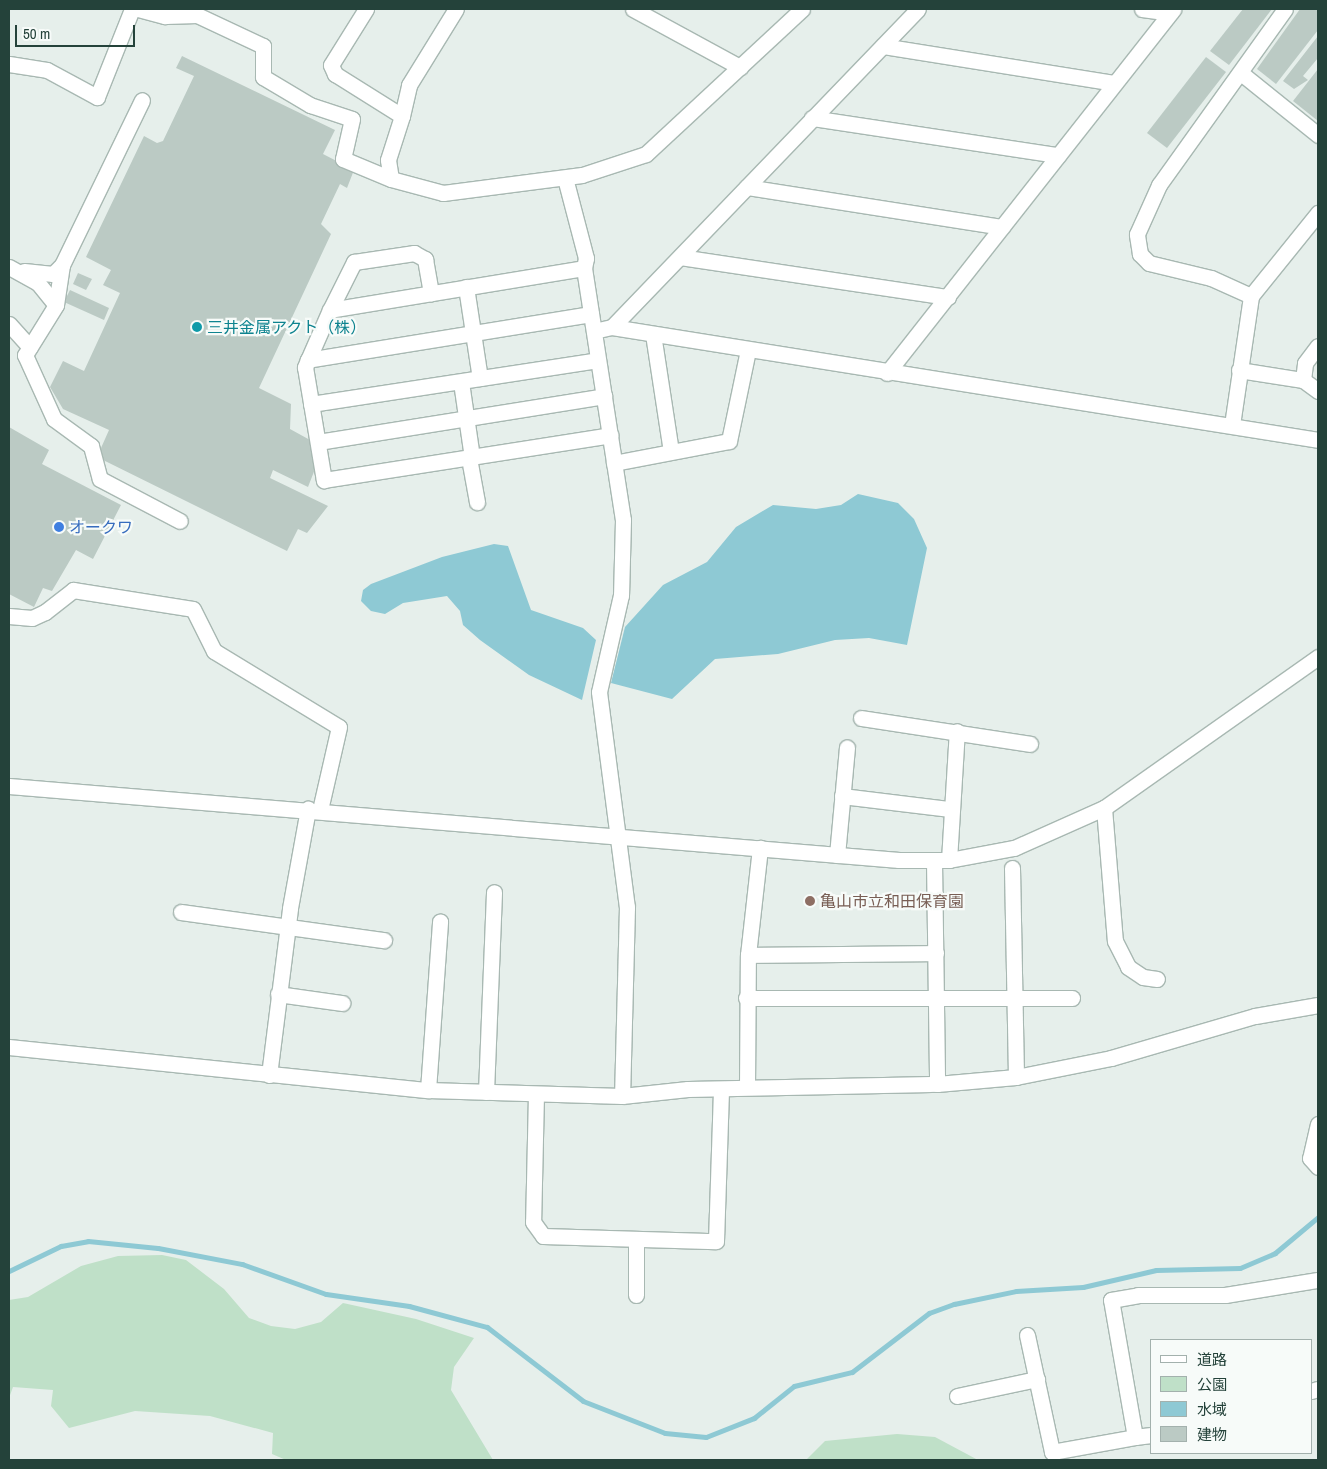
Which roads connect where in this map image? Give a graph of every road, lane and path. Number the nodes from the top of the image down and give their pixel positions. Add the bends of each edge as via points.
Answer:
1 (132, 9) edge
2 (138, 9) edge
3 (633, 9) edge
4 (802, 9) edge
5 (918, 9) edge
6 (1142, 9) edge
7 (1286, 9) edge
8 (362, 10) edge
9 (453, 10) edge
10 (1171, 11) edge
11 (883, 46) junction
12 (9, 64) edge
13 (740, 67) junction
14 (1241, 73) junction
15 (1114, 84) junction
16 (142, 100) dead end
17 (402, 116) junction
18 (812, 118) junction
19 (1318, 135) edge
20 (1058, 155) junction
21 (565, 178) junction
22 (390, 180) junction
23 (747, 187) junction
24 (1318, 213) edge
25 (1002, 227) junction
26 (680, 257) junction
27 (62, 265) junction
28 (9, 267) edge
29 (584, 268) junction
30 (466, 287) junction
31 (431, 293) junction
32 (1251, 296) junction
33 (948, 297) junction
34 (56, 305) junction
35 (330, 310) junction
36 (591, 314) junction
37 (9, 324) edge
38 (612, 327) junction
39 (594, 331) junction
40 (474, 333) junction
41 (653, 334) junction
42 (1318, 346) edge
43 (30, 348) junction
44 (748, 350) junction
45 (308, 360) junction
46 (598, 360) junction
47 (1239, 370) junction
48 (887, 373) junction
49 (480, 378) junction
50 (1302, 380) junction
51 (461, 382) junction
52 (1318, 391) edge
53 (604, 396) junction
54 (311, 404) junction
55 (467, 418) junction
56 (1232, 425) junction
57 (610, 435) junction
58 (1318, 440) edge
59 (318, 442) junction
60 (672, 452) junction
61 (471, 457) junction
62 (614, 463) junction
63 (477, 502) dead end
64 (180, 521) dead end
65 (9, 616) edge
66 (1318, 657) edge
67 (861, 718) dead end
68 (957, 731) junction
69 (1030, 744) dead end
70 (847, 747) dead end
71 (9, 786) edge
72 (842, 796) junction
73 (1104, 808) junction
74 (950, 809) junction
75 (314, 810) junction
76 (618, 836) junction
77 (760, 848) junction
78 (837, 855) junction
79 (942, 860) junction
80 (1012, 868) dead end
81 (494, 892) dead end
82 (181, 912) dead end
83 (440, 922) dead end
84 (288, 928) junction
85 (384, 940) dead end
86 (936, 953) junction
87 (748, 955) junction
88 (1157, 979) dead end
89 (278, 994) junction
90 (936, 997) junction
91 (1012, 997) junction
92 (746, 998) junction
93 (1072, 998) dead end
94 (342, 1003) dead end
95 (1318, 1006) edge
96 (9, 1047) edge
97 (269, 1075) junction
98 (1016, 1076) junction
99 (937, 1084) junction
100 (747, 1087) junction
101 (428, 1090) junction
102 (720, 1091) junction
103 (486, 1092) junction
104 (536, 1094) junction
105 (622, 1096) junction
106 (1318, 1124) edge
107 (1318, 1167) edge
108 (636, 1240) junction
109 (1318, 1280) edge
110 (636, 1295) dead end
111 (1027, 1335) dead end
112 (1037, 1379) junction
113 (957, 1396) dead end
114 (1150, 1435) edge
115 (1135, 1438) junction

1 - 12 street via 97,97 47,70
2 - 22 street via 165,16 197,15 263,46 263,77 310,105 352,119 343,159
3 - 13 street
4 - 13 street
5 - 11 street
6 - 10 street
7 - 14 street via 1240,67
8 - 17 street via 331,65 335,74
9 - 17 street via 409,85
10 - 15 street
11 - 15 street
11 - 18 street
13 - 21 street via 646,154
14 - 19 street
14 - 32 street via 1159,185 1138,222 1137,246 1149,263 1218,280
15 - 20 street
16 - 27 street
17 - 22 street via 388,160
18 - 20 street
18 - 23 street
20 - 25 street
21 - 22 street via 442,193
21 - 29 street via 586,258
23 - 25 street
23 - 26 street
24 - 32 street
25 - 33 street
26 - 33 street
26 - 38 street
27 - 28 street via 53,274 37,276
27 - 34 street
28 - 34 street via 38,283
29 - 30 street
29 - 36 street
30 - 31 street
30 - 40 street
31 - 35 street
31 - 35 street via 425,259 414,253 354,262
32 - 47 street
33 - 48 street
34 - 43 street
35 - 45 street
36 - 39 street
36 - 40 street
37 - 43 street
38 - 39 street
38 - 41 street
39 - 46 street
40 - 45 street
40 - 49 street
41 - 44 street
41 - 60 street
42 - 50 street via 1305,363
43 - 64 street via 25,355 54,419 91,446 100,479
44 - 48 street
44 - 60 street via 729,441
45 - 54 street
46 - 49 street
46 - 53 street
47 - 50 street
47 - 56 street
48 - 56 street
49 - 51 street
50 - 52 street
51 - 54 street
51 - 55 street
53 - 55 street
53 - 57 street
54 - 59 street
55 - 59 street
55 - 61 street
56 - 58 street
57 - 61 street
57 - 62 street
59 - 61 street via 324,480
60 - 62 street
61 - 63 street
62 - 76 street via 623,520 621,595 598,692
65 - 75 street via 32,618 73,590 193,609 214,650 339,727
66 - 73 street
67 - 68 street
68 - 69 street
68 - 74 street
70 - 72 street
71 - 75 street
72 - 74 street
72 - 78 street
73 - 79 street via 1014,848
73 - 88 street via 1115,941 1128,967 1143,978
74 - 79 street
75 - 76 street
75 - 84 street
76 - 77 street
76 - 105 street via 627,907
77 - 78 street
77 - 87 street
78 - 79 street
79 - 86 street
80 - 91 street
81 - 103 street
82 - 84 street
83 - 101 street
84 - 85 street
84 - 89 street
86 - 87 street
86 - 90 street
87 - 92 street
89 - 94 street
89 - 97 street
90 - 91 street
90 - 92 street
90 - 99 street
91 - 93 street
91 - 98 street
92 - 100 street
95 - 98 street via 1255,1016 1111,1058
96 - 97 street
97 - 101 street
98 - 99 street
99 - 100 street
100 - 102 street
101 - 103 street
102 - 105 street via 688,1089
102 - 108 street via 716,1241
103 - 104 street
104 - 105 street
104 - 108 street via 536,1228 549,1239
106 - 107 street via 1310,1158
108 - 110 street
109 - 115 street via 1224,1295 1138,1295 1111,1300
111 - 112 street
112 - 113 street
112 - 115 street via 1052,1452
114 - 115 street

